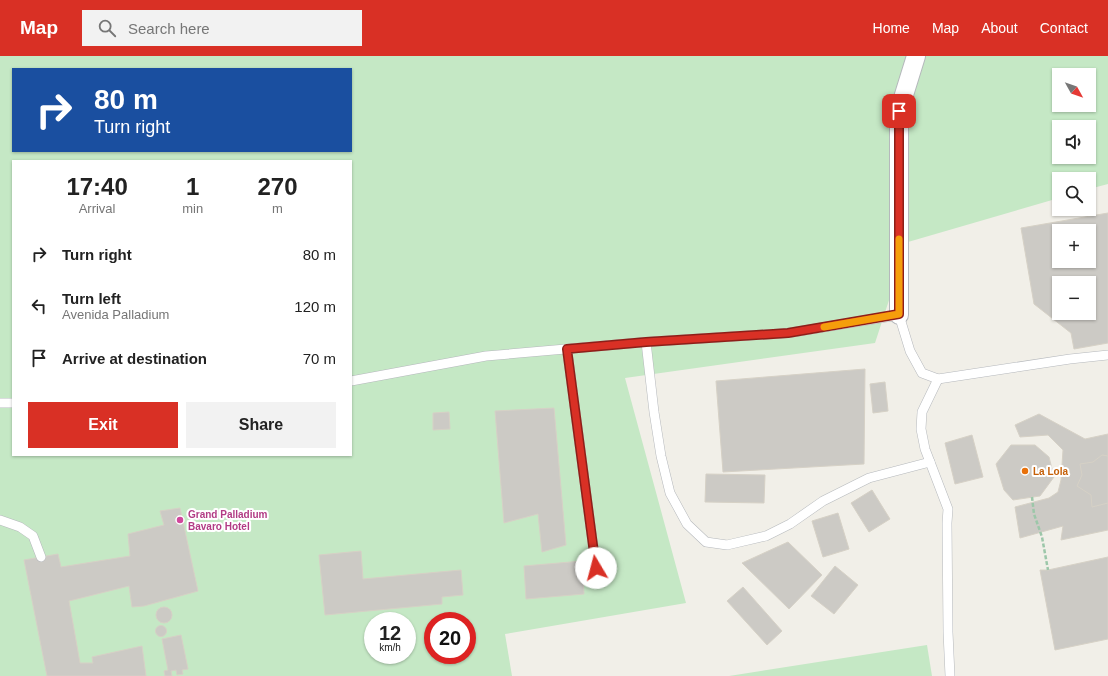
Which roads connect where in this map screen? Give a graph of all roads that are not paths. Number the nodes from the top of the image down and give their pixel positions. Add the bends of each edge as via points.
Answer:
1 (916, 56) edge
2 (899, 314) junction
3 (646, 342) junction
4 (567, 349) junction
5 (1108, 355) edge
6 (938, 379) junction
7 (352, 381) edge
8 (12, 402) edge
9 (0, 403) edge
10 (930, 462) junction
11 (0, 520) edge
12 (41, 557) dead end
13 (596, 568) dead end
14 (950, 676) edge

1 - 2 street via 899,111
2 - 3 lane via 788,333
2 - 6 lane via 910,351 922,373
3 - 4 lane
3 - 10 lane via 654,412 670,493 687,524 706,542 726,545 766,536 790,524 823,501 869,478
4 - 7 lane via 486,356
4 - 13 lane
5 - 6 lane
6 - 10 lane via 922,412 921,429
8 - 9 lane
10 - 14 lane via 948,509
11 - 12 lane via 20,527 33,536

